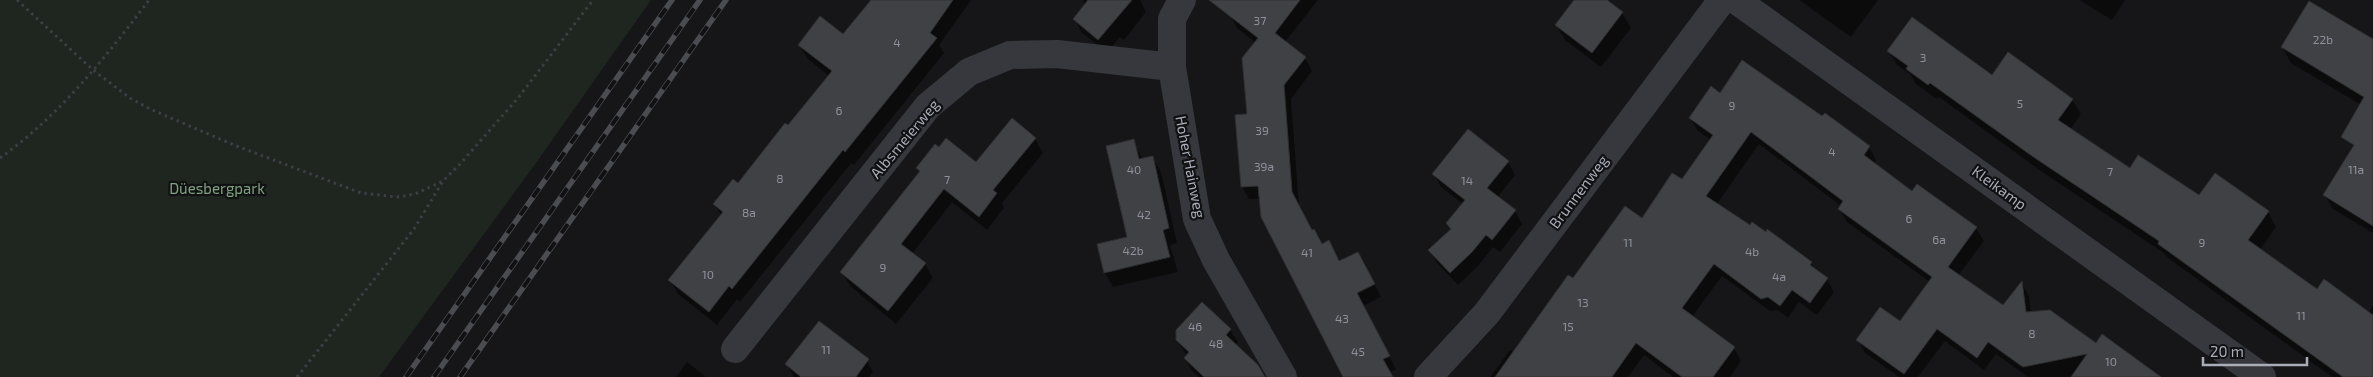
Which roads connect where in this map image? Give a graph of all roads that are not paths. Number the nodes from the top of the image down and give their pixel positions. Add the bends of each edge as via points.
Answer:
1 (1182, 0) edge
2 (1722, 0) edge
3 (1736, 0) edge
4 (1172, 67) junction
5 (735, 349) dead end
6 (1283, 377) edge
7 (1428, 377) edge
8 (2262, 377) edge

1 - 4 street, Hoher Hainweg via 1172,19
2 - 7 street, Brunnenweg via 1487,313
3 - 8 street, Kleikamp
4 - 5 street, Albsmeierweg via 1057,54 1010,55 969,72 928,106
4 - 6 street, Hoher Hainweg via 1198,219 1216,260

